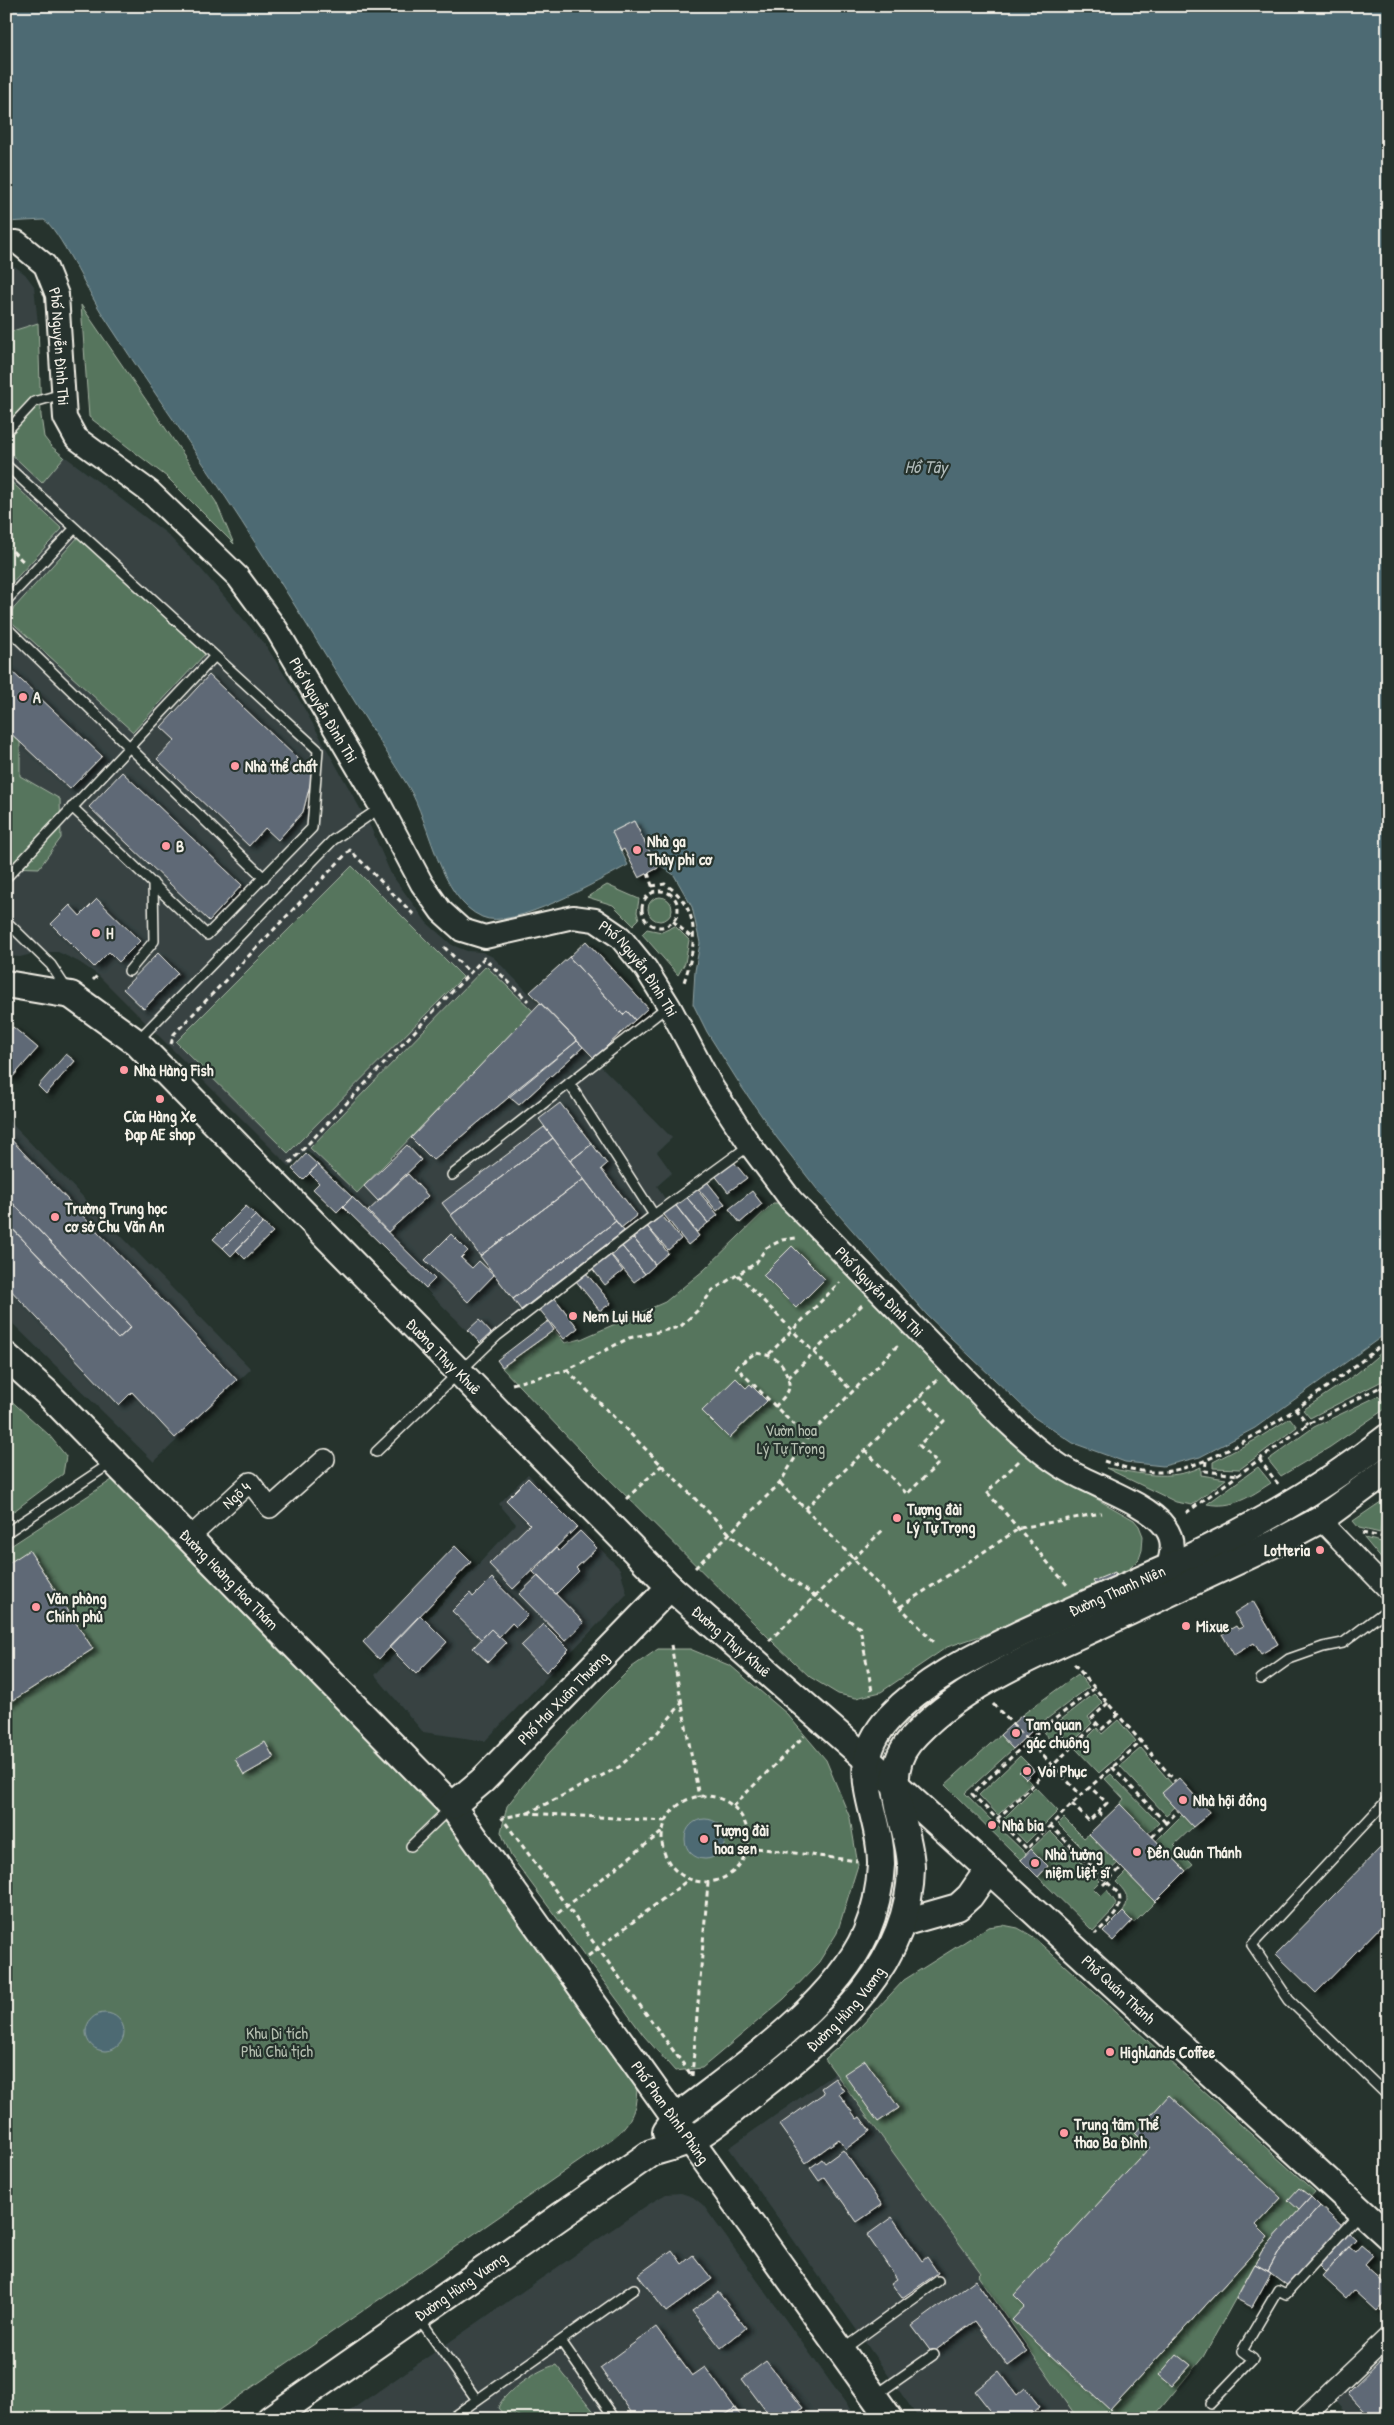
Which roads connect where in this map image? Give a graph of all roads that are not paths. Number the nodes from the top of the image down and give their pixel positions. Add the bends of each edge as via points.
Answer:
1 (6, 242) edge
2 (62, 394) junction
3 (6, 432) edge
4 (6, 465) edge
5 (76, 528) junction
6 (6, 601) edge
7 (6, 627) edge
8 (215, 656) junction
9 (130, 746) junction
10 (72, 807) junction
11 (381, 807) junction
12 (6, 878) edge
13 (264, 878) junction
14 (153, 883) junction
15 (6, 920) edge
16 (128, 971) dead end
17 (6, 984) edge
18 (71, 995) junction
19 (675, 999) junction
20 (136, 1042) junction
21 (569, 1083) junction
22 (750, 1145) junction
23 (452, 1176) dead end
24 (654, 1215) junction
25 (6, 1356) edge
26 (461, 1372) junction
27 (1388, 1437) edge
28 (376, 1452) dead end
29 (325, 1459) dead end
30 (113, 1462) junction
31 (1388, 1470) edge
32 (1320, 1520) junction
33 (6, 1533) edge
34 (189, 1538) junction
35 (1168, 1567) junction
36 (670, 1587) junction
37 (1388, 1590) edge
38 (1388, 1609) edge
39 (1261, 1679) dead end
40 (867, 1760) junction
41 (895, 1784) junction
42 (1388, 1799) edge
43 (452, 1806) junction
44 (411, 1846) dead end
45 (988, 1870) junction
46 (902, 1923) junction
47 (1388, 2096) edge
48 (676, 2118) junction
49 (692, 2139) junction
50 (651, 2153) junction
51 (1361, 2212) junction
52 (1388, 2236) edge
53 (938, 2281) dead end
54 (634, 2289) dead end
55 (418, 2316) junction
56 (1388, 2337) edge
57 (561, 2341) junction
58 (842, 2351) junction
59 (933, 2355) dead end
60 (874, 2396) junction
61 (477, 2400) junction
62 (1210, 2404) dead end
63 (270, 2419) edge
64 (450, 2419) edge
65 (615, 2419) edge
66 (890, 2419) edge
67 (1302, 2419) edge

1 - 2 street, Phố Nguyễn Đình Thi via 16,242 45,264 57,294
2 - 3 lane via 34,402
2 - 11 street, Phố Nguyễn Đình Thi via 66,418 76,438 150,492 238,578 277,630
4 - 5 lane
5 - 6 lane
5 - 8 lane
7 - 9 lane
8 - 9 lane
8 - 13 lane via 318,750 312,828
9 - 10 lane
9 - 13 lane
10 - 12 lane
10 - 14 lane
11 - 19 street, Phố Nguyễn Đình Thi via 422,884 441,911 462,930 486,936 573,917 595,920 620,937
11 - 20 lane via 333,840
13 - 14 lane via 207,935
14 - 16 lane via 154,942
15 - 18 lane via 51,965
17 - 18 main road, Đường Thụy Khuê
18 - 20 main road, Đường Thụy Khuê
19 - 21 lane
19 - 22 street, Phố Nguyễn Đình Thi via 712,1087
20 - 26 main road, Đường Thụy Khuê
21 - 23 lane
21 - 24 lane
22 - 24 lane
22 - 35 street, Phố Nguyễn Đình Thi via 792,1200 1001,1416 1035,1447 1068,1470 1159,1519 1172,1541
24 - 26 lane via 497,1336
25 - 30 main road, Đường Hoàng Hoa Thám via 46,1392
26 - 28 lane
26 - 36 main road, Đường Thụy Khuê
27 - 35 main road, Đường Thanh Niên via 1278,1513
29 - 34 street, Ngõ 4 via 270,1508 250,1482
30 - 33 lane
30 - 34 main road, Đường Hoàng Hoa Thám
31 - 32 main road, Đường Thanh Niên
32 - 37 street
32 - 41 main road, Đường Thanh Niên via 1029,1658 976,1687 909,1742 899,1758
34 - 43 main road, Đường Hoàng Hoa Thám
35 - 40 main road, Đường Thanh Niên via 1075,1608 952,1669 890,1716 876,1736
36 - 40 main road, Đường Thụy Khuê
36 - 43 main road, Phố Mai Xuân Thưởng via 482,1780
38 - 39 lane via 1344,1643 1289,1659
40 - 41 main road, Đường Thụy Khuê
40 - 48 main road, Đường Hùng Vương via 867,1782 881,1863 877,1899 867,1932 830,1986 794,2023
41 - 45 main road, Phố Quán Thánh
41 - 46 main road, Đường Hùng Vương via 911,1866
42 - 47 lane via 1252,1945 1289,2000
43 - 44 lane
43 - 48 main road, Phố Phan Đình Phùng
45 - 46 main road via 958,1907
45 - 51 main road, Phố Quán Thánh
46 - 49 main road, Đường Hùng Vương via 874,1979 852,2007 790,2064
48 - 49 main road, Phố Phan Đình Phùng
48 - 50 main road, Đường Hùng Vương
49 - 50 main road, Đường Hùng Vương
49 - 58 main road, Phố Phan Đình Phùng
50 - 55 main road, Đường Hùng Vương
51 - 52 main road, Phố Quán Thánh
51 - 62 lane via 1286,2294 1278,2290 1242,2351 1253,2359
53 - 58 lane
54 - 57 lane
55 - 61 lane
55 - 63 main road, Đường Hùng Vương
56 - 67 street
57 - 61 lane
57 - 65 lane
58 - 60 main road, Phố Phan Đình Phùng
59 - 60 lane
60 - 66 main road, Phố Phan Đình Phùng
61 - 64 lane

